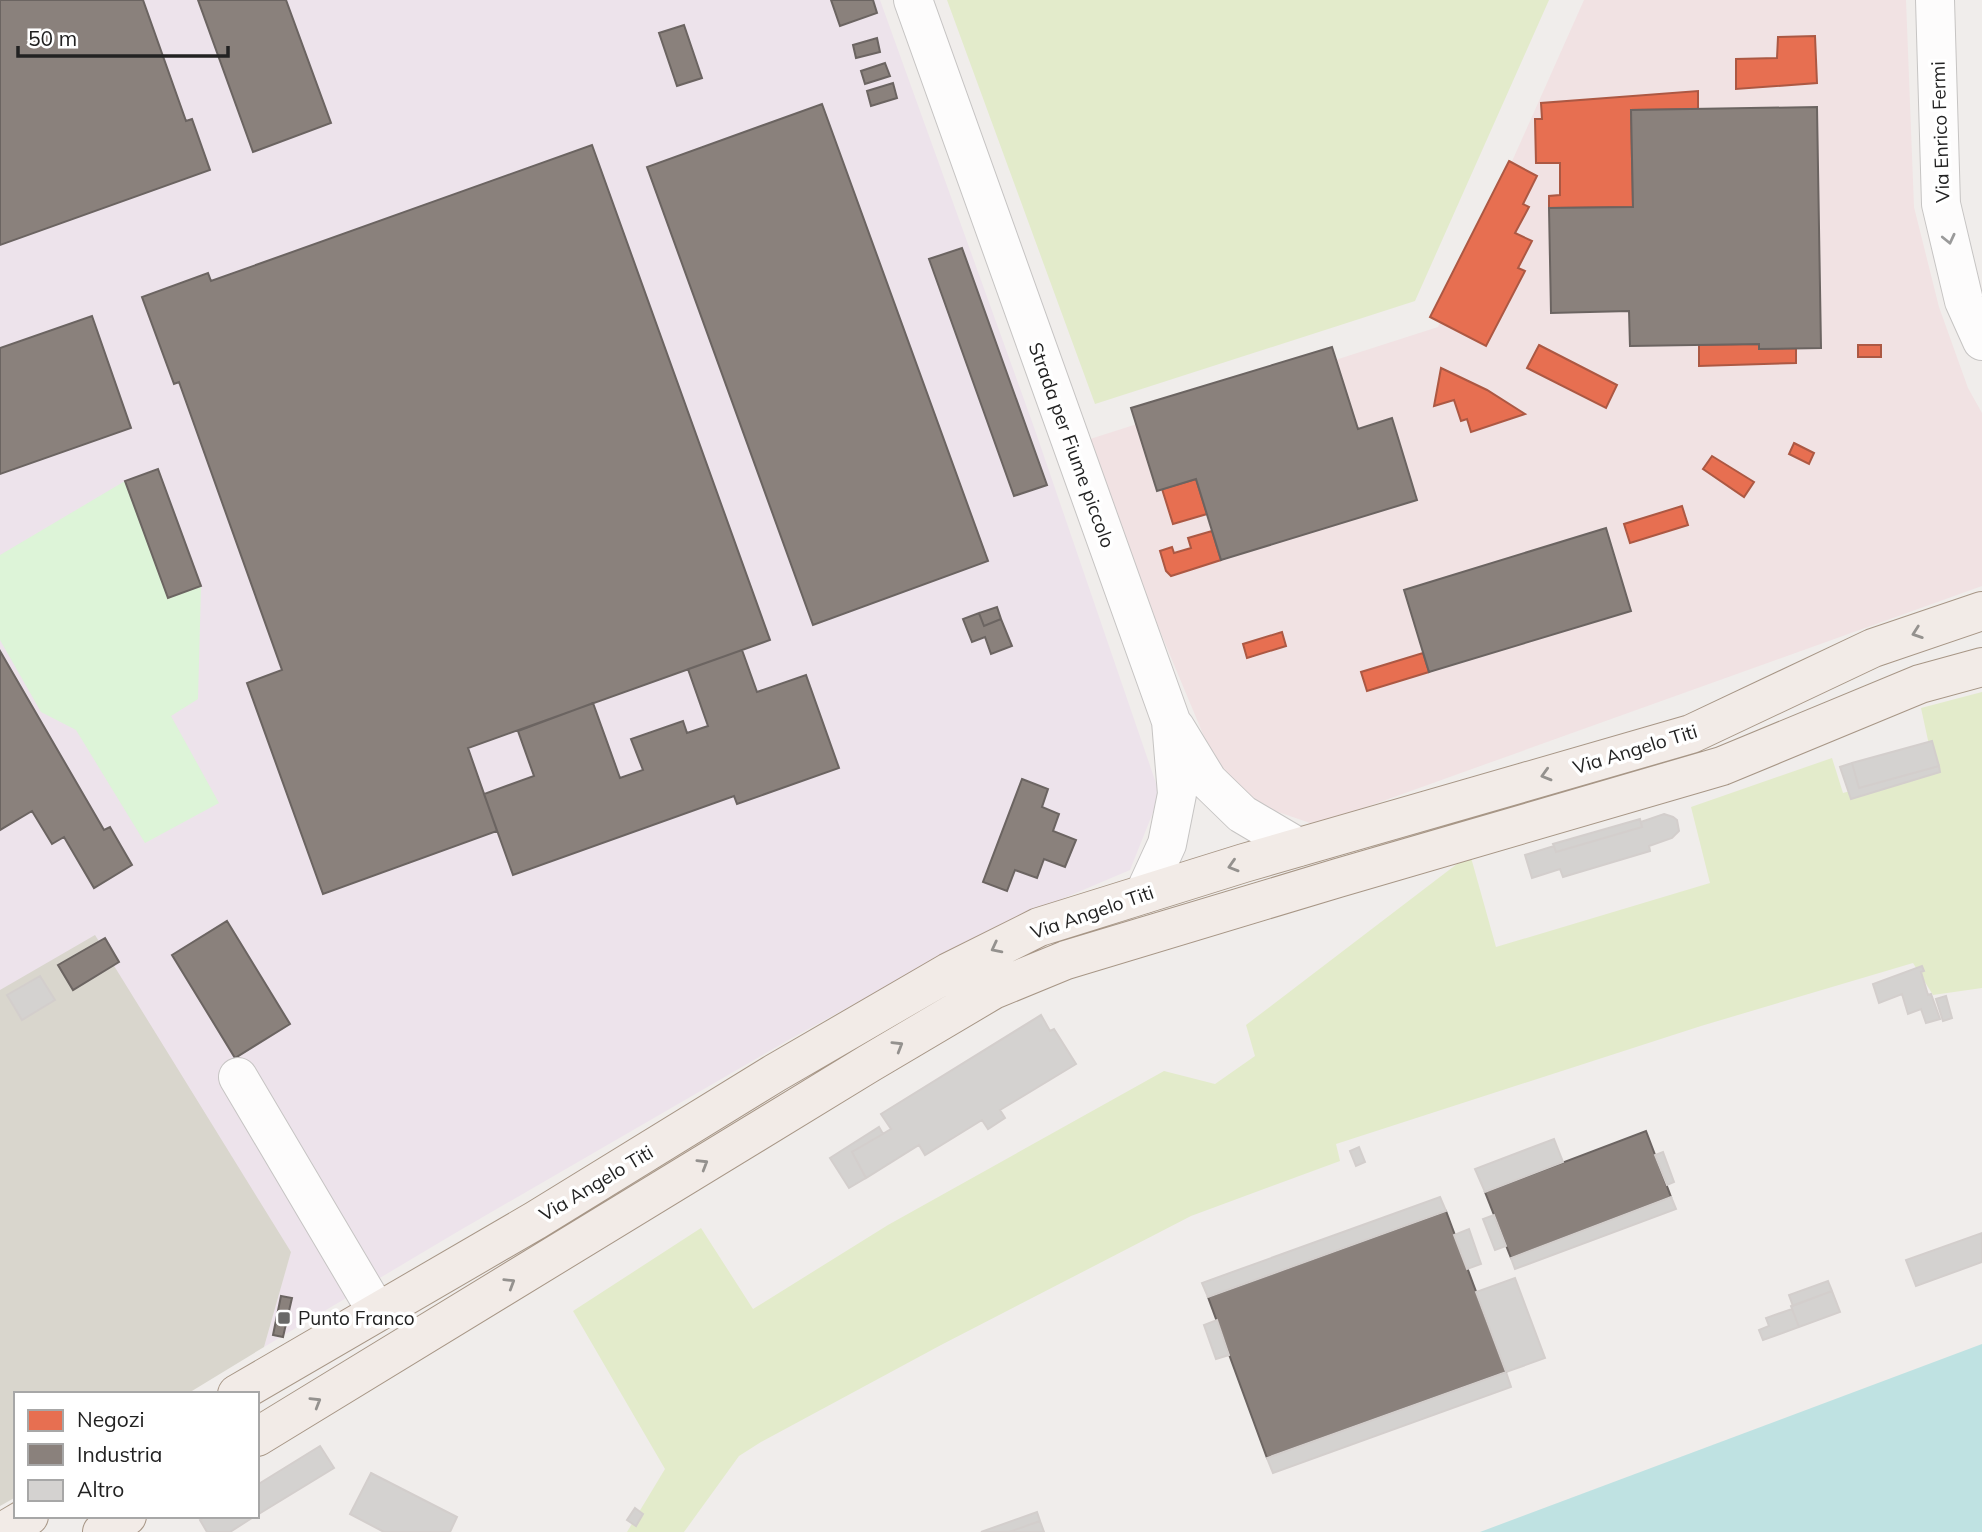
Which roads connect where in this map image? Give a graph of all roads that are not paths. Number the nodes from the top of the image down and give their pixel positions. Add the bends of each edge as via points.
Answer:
1 (913, 0) edge
2 (1936, 0) edge
3 (1982, 341) edge
4 (1982, 611) edge
5 (1982, 667) edge
6 (1171, 721) junction
7 (1298, 847) junction
8 (1144, 894) junction
9 (238, 1077) dead end
10 (382, 1309) junction
11 (431, 1332) junction
12 (383, 1361) junction
13 (240, 1392) edge
14 (259, 1436) edge
15 (26, 1518) edge
16 (124, 1518) edge
17 (2, 1532) edge
18 (102, 1532) edge

1 - 6 street, Strada per Fiume piccolo
2 -> 3 street, Via Enrico Fermi via 1941,204 1964,301
4 -> 7 main road, Via Angelo Titi via 1873,648 1691,734
11 -> 5 main road, Via Angelo Titi via 993,990 1066,960 1721,766 1920,684
6 - 7 street via 1208,780 1242,814
6 - 8 street, Strada per Fiume piccolo via 1177,794 1167,844
7 -> 8 main road, Via Angelo Titi
8 -> 10 main road, Via Angelo Titi via 1039,927 949,972
9 - 10 street
10 - 11 street
10 - 12 street
10 - 13 main road, Via Angelo Titi
11 - 12 main road, Via Angelo Titi
14 -> 12 main road, Via Angelo Titi
15 - 17 main road
16 - 18 main road

